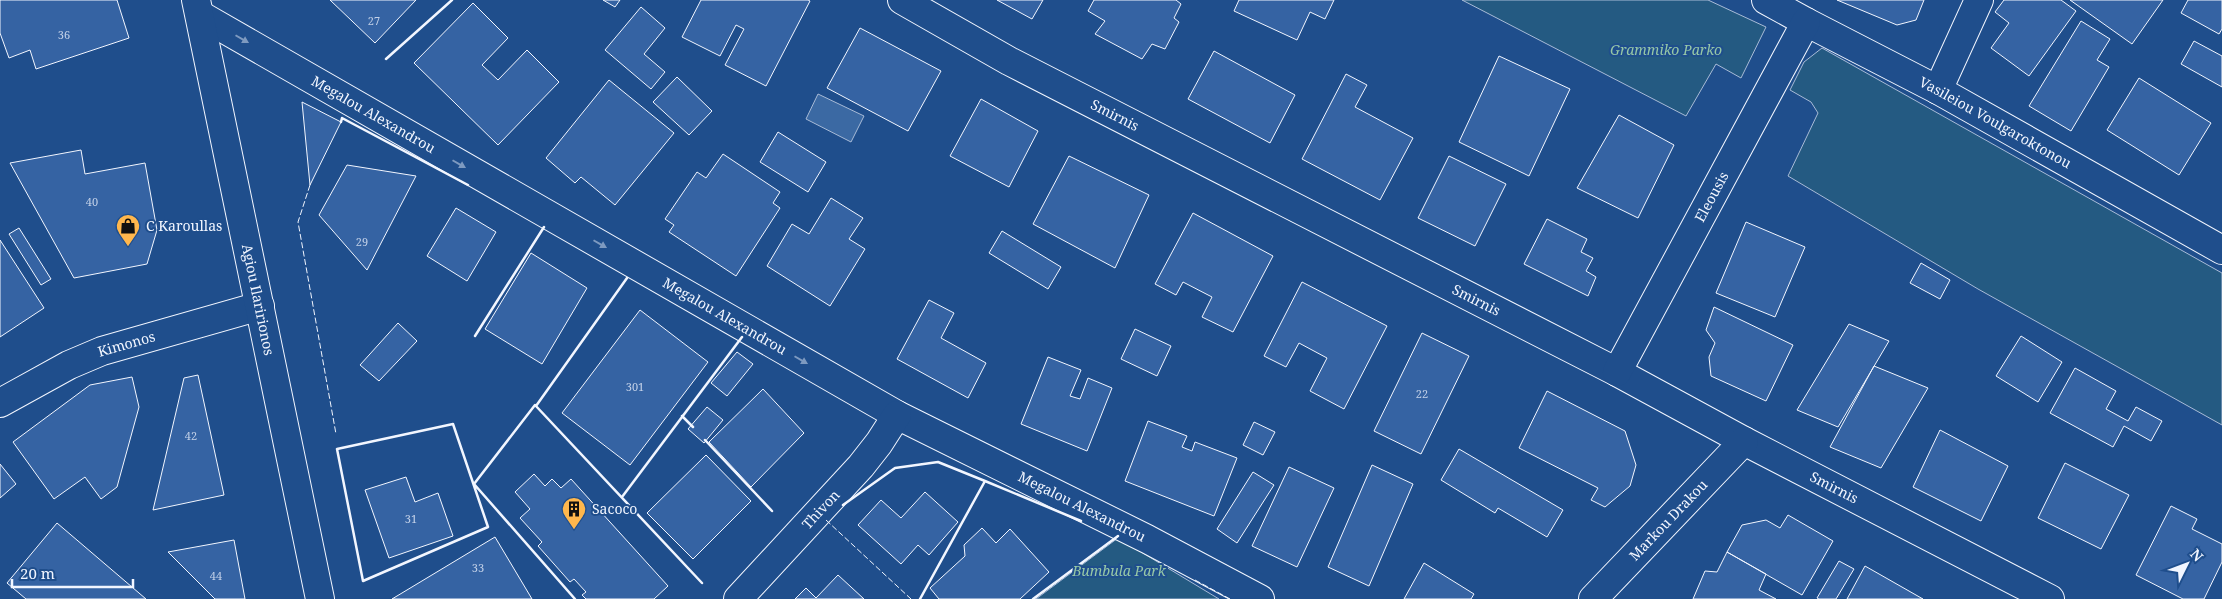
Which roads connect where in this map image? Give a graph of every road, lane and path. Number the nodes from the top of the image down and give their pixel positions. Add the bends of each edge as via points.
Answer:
1 (902, 0) edge
2 (1766, 0) edge
3 (1979, 0) edge
4 (198, 7) edge
5 (1806, 22) junction
6 (1938, 90) junction
7 (2222, 250) edge
8 (260, 306) junction
9 (1617, 372) junction
10 (0, 403) edge
11 (896, 415) junction
12 (1744, 442) junction
13 (320, 599) edge
14 (738, 599) edge
15 (1260, 599) edge
16 (1593, 599) edge
17 (2050, 599) edge

1 - 9 street, Smirnis via 1009,62
2 - 5 street, Vasileiou Voulgaroktonou
3 - 6 street
4 - 8 street, Agiou Ilaririonos
4 -> 11 street, Megalou Alexandrou
5 - 6 street, Vasileiou Voulgaroktonou
5 - 9 street, Eleousis
6 - 7 street, Vasileiou Voulgaroktonou
8 - 10 street, Kimonos via 102,351 69,365
8 - 13 street, Agiou Ilaririonos
9 - 12 street, Smirnis
11 - 14 street, Thivon via 861,466
11 - 15 street, Megalou Alexandrou via 1147,539
12 - 16 street, Markou Drakou
12 - 17 street, Smirnis

